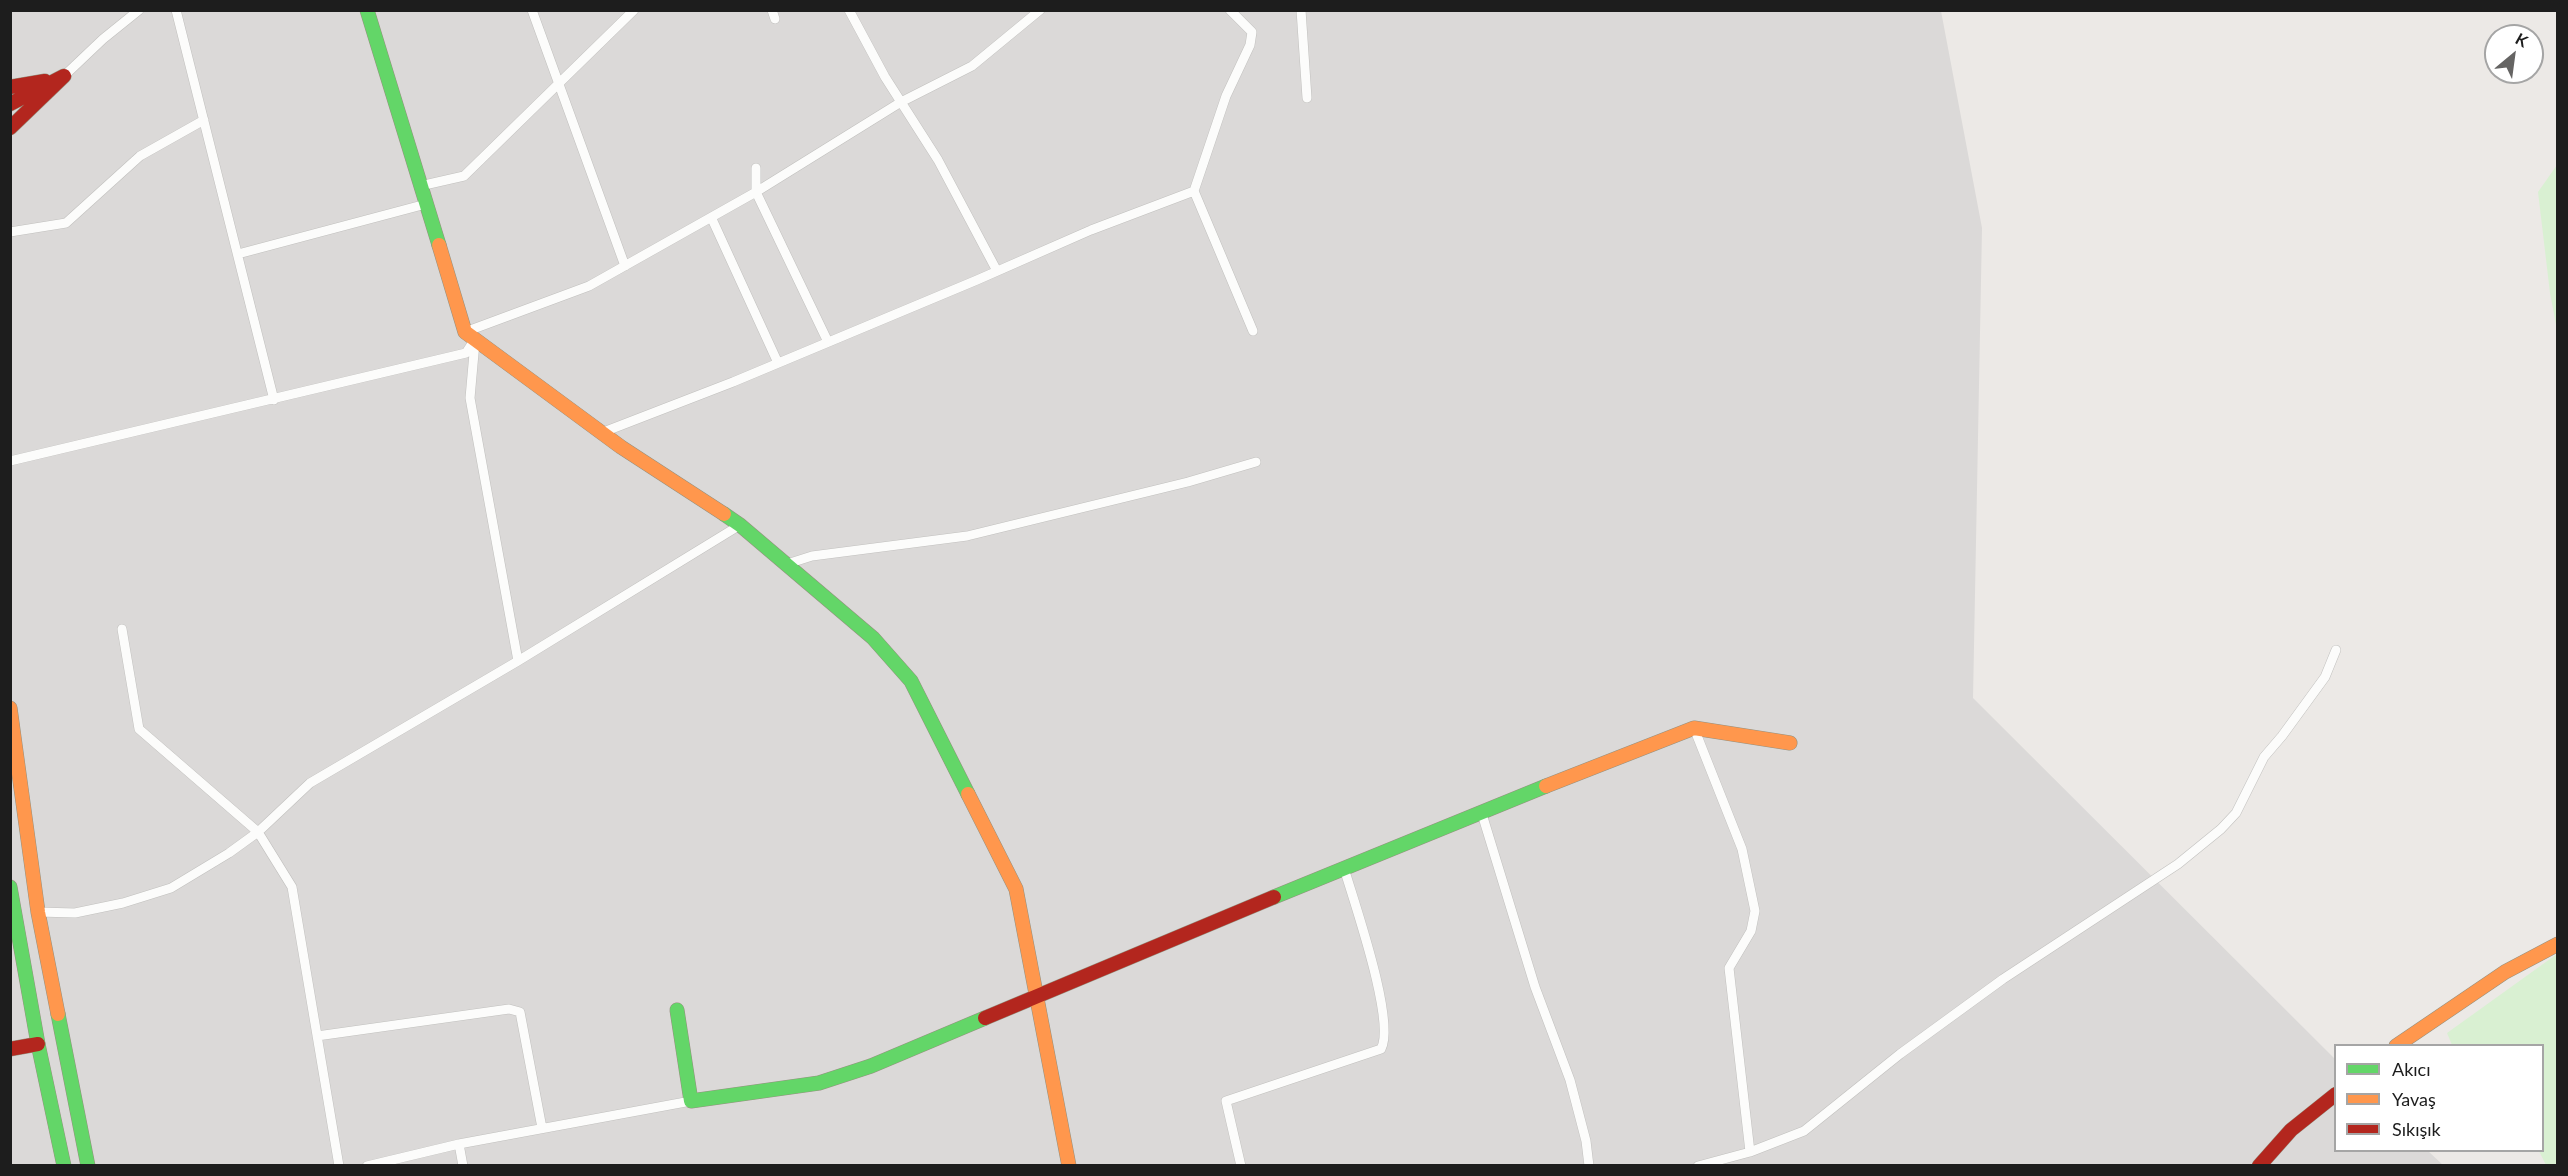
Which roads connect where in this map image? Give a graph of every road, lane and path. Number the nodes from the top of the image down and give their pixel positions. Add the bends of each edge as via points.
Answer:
1 (139, 10) edge
2 (176, 10) edge
3 (366, 10) edge
4 (532, 10) edge
5 (633, 10) edge
6 (849, 10) edge
7 (1040, 10) edge
8 (1230, 10) edge
9 (1301, 10) edge
10 (64, 76) junction
11 (559, 82) junction
12 (10, 87) edge
13 (1307, 98) dead end
14 (901, 102) junction
15 (10, 104) edge
16 (204, 120) junction
17 (10, 128) edge
18 (756, 168) dead end
19 (420, 186) junction
20 (1194, 191) junction
21 (756, 192) junction
22 (426, 204) junction
23 (712, 219) junction
24 (10, 232) edge
25 (238, 254) junction
26 (625, 266) junction
27 (997, 271) junction
28 (1253, 332) dead end
29 (470, 336) junction
30 (828, 342) junction
31 (778, 363) junction
32 (274, 400) junction
33 (601, 433) junction
34 (10, 461) edge
35 (1256, 462) dead end
36 (740, 525) junction
37 (787, 564) junction
38 (122, 628) dead end
39 (2336, 650) dead end
40 (518, 661) junction
41 (10, 708) edge
42 (1695, 728) junction
43 (1790, 743) dead end
44 (1482, 814) junction
45 (258, 832) junction
46 (1344, 868) junction
47 (10, 887) edge
48 (38, 912) junction
49 (2558, 945) edge
50 (1036, 995) junction
51 (677, 1010) dead end
52 (317, 1036) junction
53 (38, 1044) junction
54 (2399, 1044) edge
55 (10, 1049) edge
56 (2334, 1096) edge
57 (691, 1101) junction
58 (542, 1128) junction
59 (459, 1144) junction
60 (1750, 1152) junction
61 (1064, 1165) edge
62 (64, 1166) edge
63 (88, 1166) edge
64 (339, 1166) edge
65 (367, 1166) edge
66 (463, 1166) edge
67 (1241, 1166) edge
68 (1589, 1166) edge
69 (1698, 1166) edge
70 (2259, 1166) edge

1 - 10 street
2 - 16 street
3 - 19 street
4 - 11 street
5 - 11 street
6 - 14 street
7 - 14 street via 972,66
8 - 20 street via 1252,32 1250,45 1226,96
9 - 13 street
10 - 12 street
10 - 15 street
10 - 17 street
11 - 19 street via 464,176
11 - 26 street
14 - 21 street
14 - 27 street via 938,160
16 - 24 street via 140,156 66,223
16 - 25 street
18 - 21 street
19 - 22 street
20 - 27 street
20 - 28 street
21 - 23 street
21 - 30 street
22 - 25 street
22 - 29 street
23 - 26 street
23 - 31 street
25 - 32 street
26 - 29 street via 590,286
27 - 30 street
29 - 32 street via 466,353
29 - 33 street
29 - 40 street via 470,398
30 - 31 street
31 - 33 street
32 - 34 street
33 - 36 street
35 - 37 street via 968,536 812,556
36 - 37 street
36 - 40 street
37 - 50 street via 873,638 911,681 1016,889
38 - 45 street via 140,729
39 - 60 street via 2325,677 2264,757 2236,813 2221,830 2178,864 2003,979 1804,1131
40 - 45 street via 310,783
41 - 48 street
42 - 43 street
42 - 44 street
42 - 60 street via 1742,849 1755,911 1751,931 1729,968
44 - 46 street
44 - 68 street via 1535,987 1570,1080
45 - 48 street via 171,888 75,913
45 - 52 street via 292,887
46 - 50 street
46 - 67 street via 1377,983 1385,1043 1381,1049 1226,1101
47 - 53 street
48 - 63 street
49 - 54 street via 2505,972
50 - 57 street via 871,1066 819,1083
50 - 61 street
51 - 57 street
52 - 58 street via 509,1009 520,1012
52 - 64 street
53 - 55 street
53 - 62 street
56 - 70 street via 2291,1130
57 - 58 street
58 - 59 street
59 - 65 street
59 - 66 street
60 - 69 street

